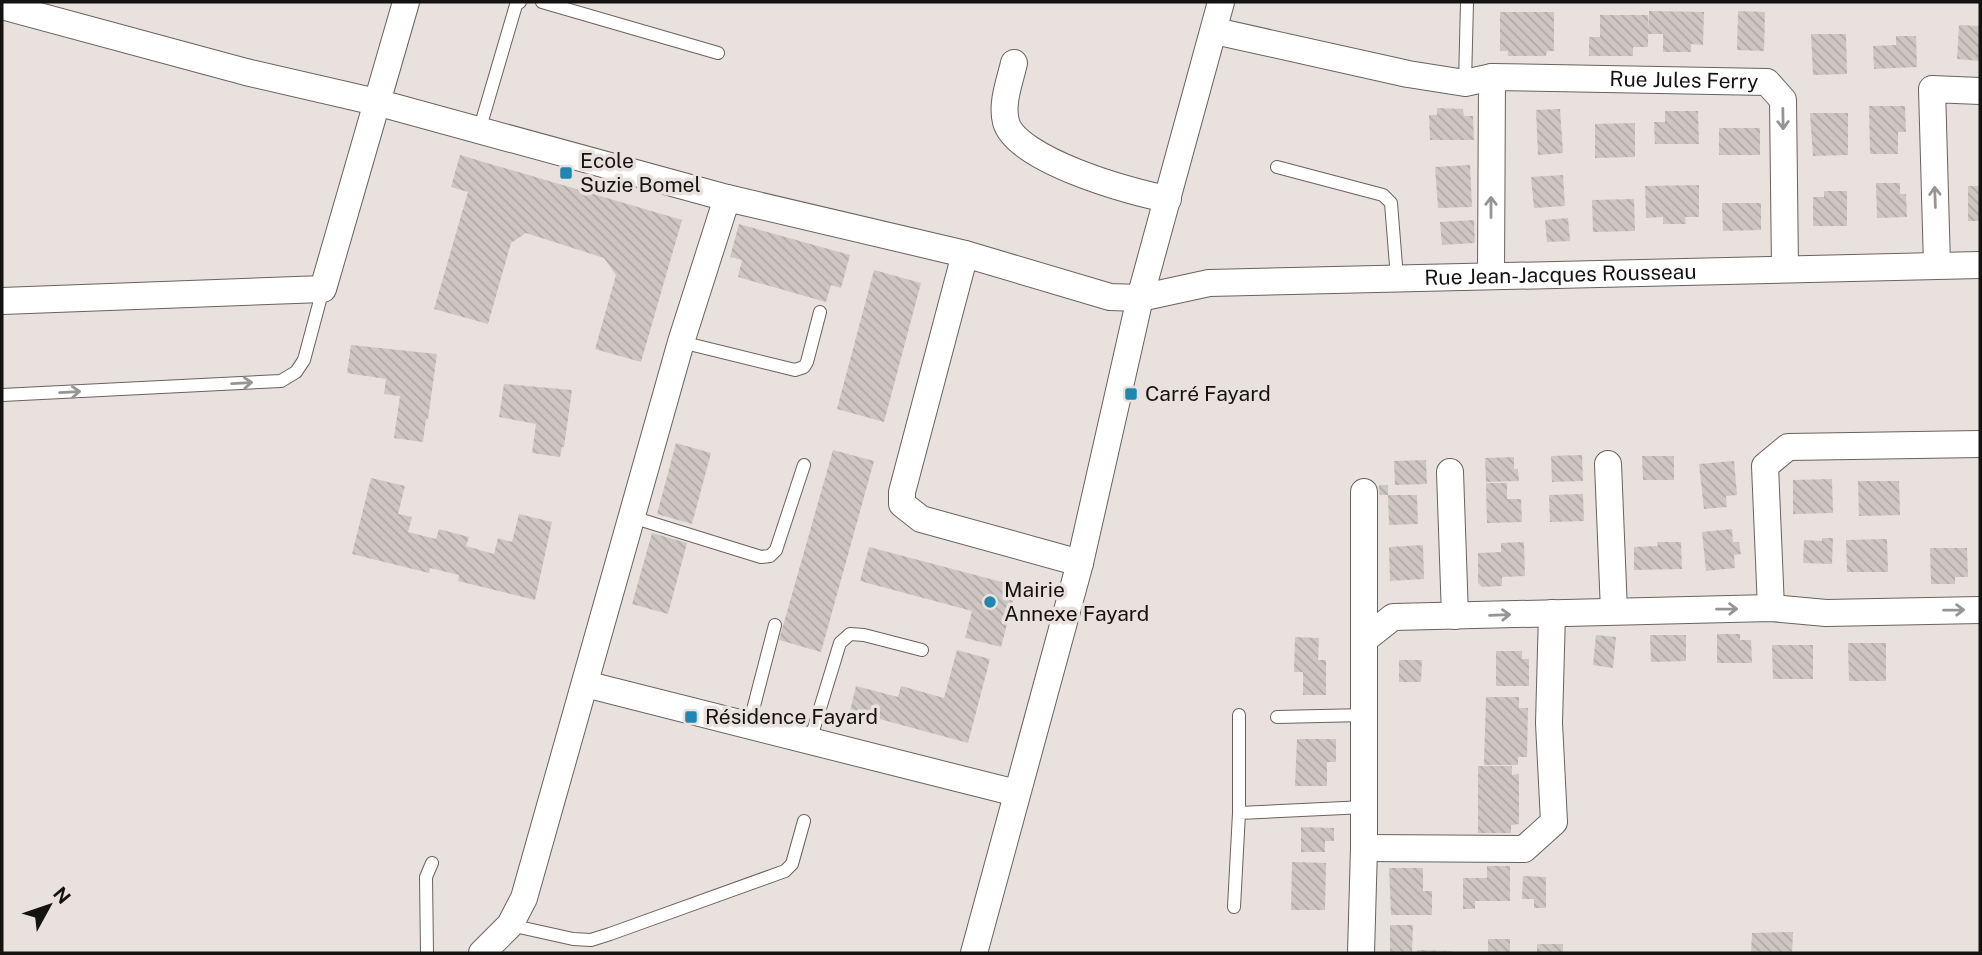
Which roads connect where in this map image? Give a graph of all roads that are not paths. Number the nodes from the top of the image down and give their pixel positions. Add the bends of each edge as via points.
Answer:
1 (406, 2) edge
2 (520, 2) edge
3 (542, 2) edge
4 (1221, 2) edge
5 (1467, 2) edge
6 (5, 5) edge
7 (1215, 31) junction
8 (718, 53) dead end
9 (1014, 63) dead end
10 (1492, 77) junction
11 (1465, 83) junction
12 (1980, 91) edge
13 (376, 102) junction
14 (479, 132) junction
15 (1277, 167) dead end
16 (727, 198) junction
17 (1168, 199) junction
18 (965, 254) junction
19 (1937, 265) junction
20 (1980, 265) edge
21 (1785, 268) junction
22 (1491, 275) junction
23 (1397, 278) junction
24 (323, 289) junction
25 (1140, 298) junction
26 (2, 302) edge
27 (820, 312) dead end
28 (681, 342) junction
29 (2, 395) edge
30 (1980, 444) edge
31 (1608, 464) dead end
32 (804, 465) dead end
33 (1450, 472) dead end
34 (1364, 492) dead end
35 (632, 517) junction
36 (1080, 563) junction
37 (1771, 608) junction
38 (1980, 610) edge
39 (1614, 611) junction
40 (1552, 613) junction
41 (1455, 616) junction
42 (775, 625) dead end
43 (1365, 639) junction
44 (922, 650) dead end
45 (585, 684) junction
46 (1239, 715) dead end
47 (1365, 715) junction
48 (1277, 717) dead end
49 (749, 725) junction
50 (810, 741) junction
51 (1016, 793) junction
52 (1365, 807) junction
53 (1239, 813) junction
54 (804, 821) dead end
55 (1364, 848) junction
56 (432, 863) dead end
57 (1234, 907) dead end
58 (510, 925) junction
59 (427, 953) edge
60 (482, 953) edge
61 (974, 953) edge
62 (1361, 953) edge

1 - 13 street
2 - 14 lane
3 - 8 lane
4 - 7 street
5 - 11 lane
6 - 13 street, Rue Jean-Jacques Rousseau via 246,72
7 - 11 street, Rue Jules Ferry
7 - 17 street
9 - 17 street via 1005,103 1006,122 1017,141 1105,184
10 - 11 street, Rue Jules Ferry
10 -> 21 street, Rue Jules Ferry via 1767,82 1783,100
22 -> 10 street
19 -> 12 street via 1932,89
13 - 14 street, Rue Jean-Jacques Rousseau
13 - 24 street
14 - 16 street, Rue Jean-Jacques Rousseau
15 - 23 lane via 1382,195 1391,203
16 - 18 street, Rue Jean-Jacques Rousseau
16 - 28 street
17 - 25 street
18 - 25 street, Rue Jean-Jacques Rousseau via 1110,297
18 - 36 street via 902,504 921,519
19 - 20 street, Rue Jean-Jacques Rousseau
19 - 21 street, Rue Jean-Jacques Rousseau
21 - 22 street, Rue Jean-Jacques Rousseau
22 - 23 street, Rue Jean-Jacques Rousseau
23 - 25 street, Rue Jean-Jacques Rousseau via 1209,283
24 - 26 street
29 -> 24 lane via 281,381 304,360
25 - 36 street
27 - 28 lane via 807,362 795,370
28 - 35 street
30 - 37 street via 1788,447 1765,466
31 - 39 street
32 - 35 lane via 776,550 770,556
33 - 41 street
34 - 43 street
35 - 45 street
36 - 51 street
37 -> 38 street via 1826,613
39 -> 37 street
39 - 40 street
41 -> 40 street
40 - 55 street via 1549,723 1554,822 1524,849
41 - 43 street via 1393,617
42 - 49 lane
43 - 47 street
44 - 50 lane via 849,634 840,643
45 - 49 street
45 - 58 street via 523,898
46 - 53 lane
47 - 48 lane
47 - 52 street
49 - 50 street
50 - 51 street
51 - 61 street
52 - 53 lane
52 - 55 street
53 - 57 lane
54 - 58 lane via 792,864 785,871 610,934 573,939
55 - 62 street
56 - 59 lane via 426,877
58 - 60 street

